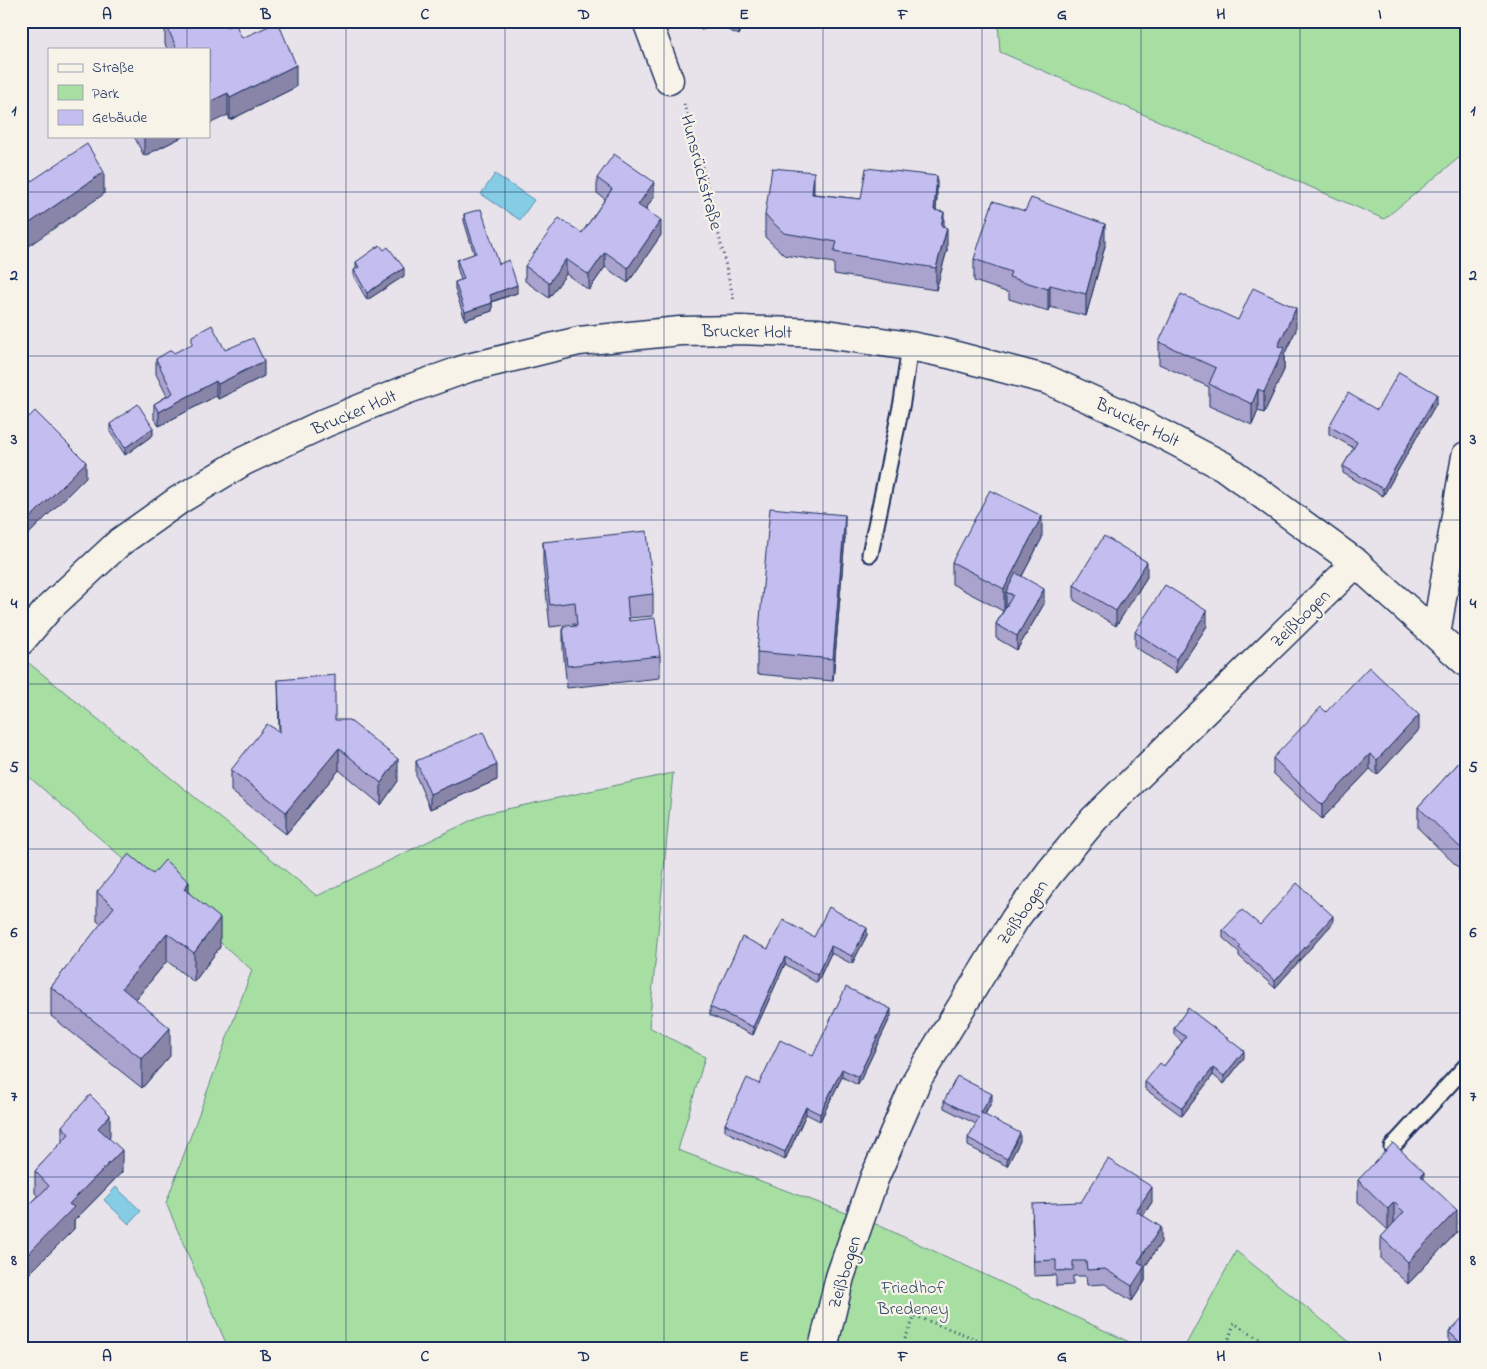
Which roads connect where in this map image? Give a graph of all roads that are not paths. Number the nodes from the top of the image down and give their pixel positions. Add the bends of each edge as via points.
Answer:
1 (647, 21) edge
2 (669, 80) road end
3 (910, 346) junction
4 (1466, 456) edge
5 (870, 554) dead end
6 (1356, 563) junction
7 (1436, 634) junction
8 (21, 641) edge
9 (1466, 662) edge
10 (1466, 1066) edge
11 (1392, 1147) edge
12 (823, 1348) edge

1 - 2 street
3 - 5 lane via 902,402
3 - 6 street, Brucker Holt via 1048,380 1127,416 1223,466
3 - 8 street, Brucker Holt via 819,333 680,331 579,341 468,368 325,424 244,461 178,500 120,542 49,608
4 - 7 street
6 - 7 street, Brucker Holt
6 - 12 street, Zeißbogen via 1094,819 1015,919 918,1078 874,1179 840,1277
7 - 9 street, Brucker Holt
10 - 11 lane

